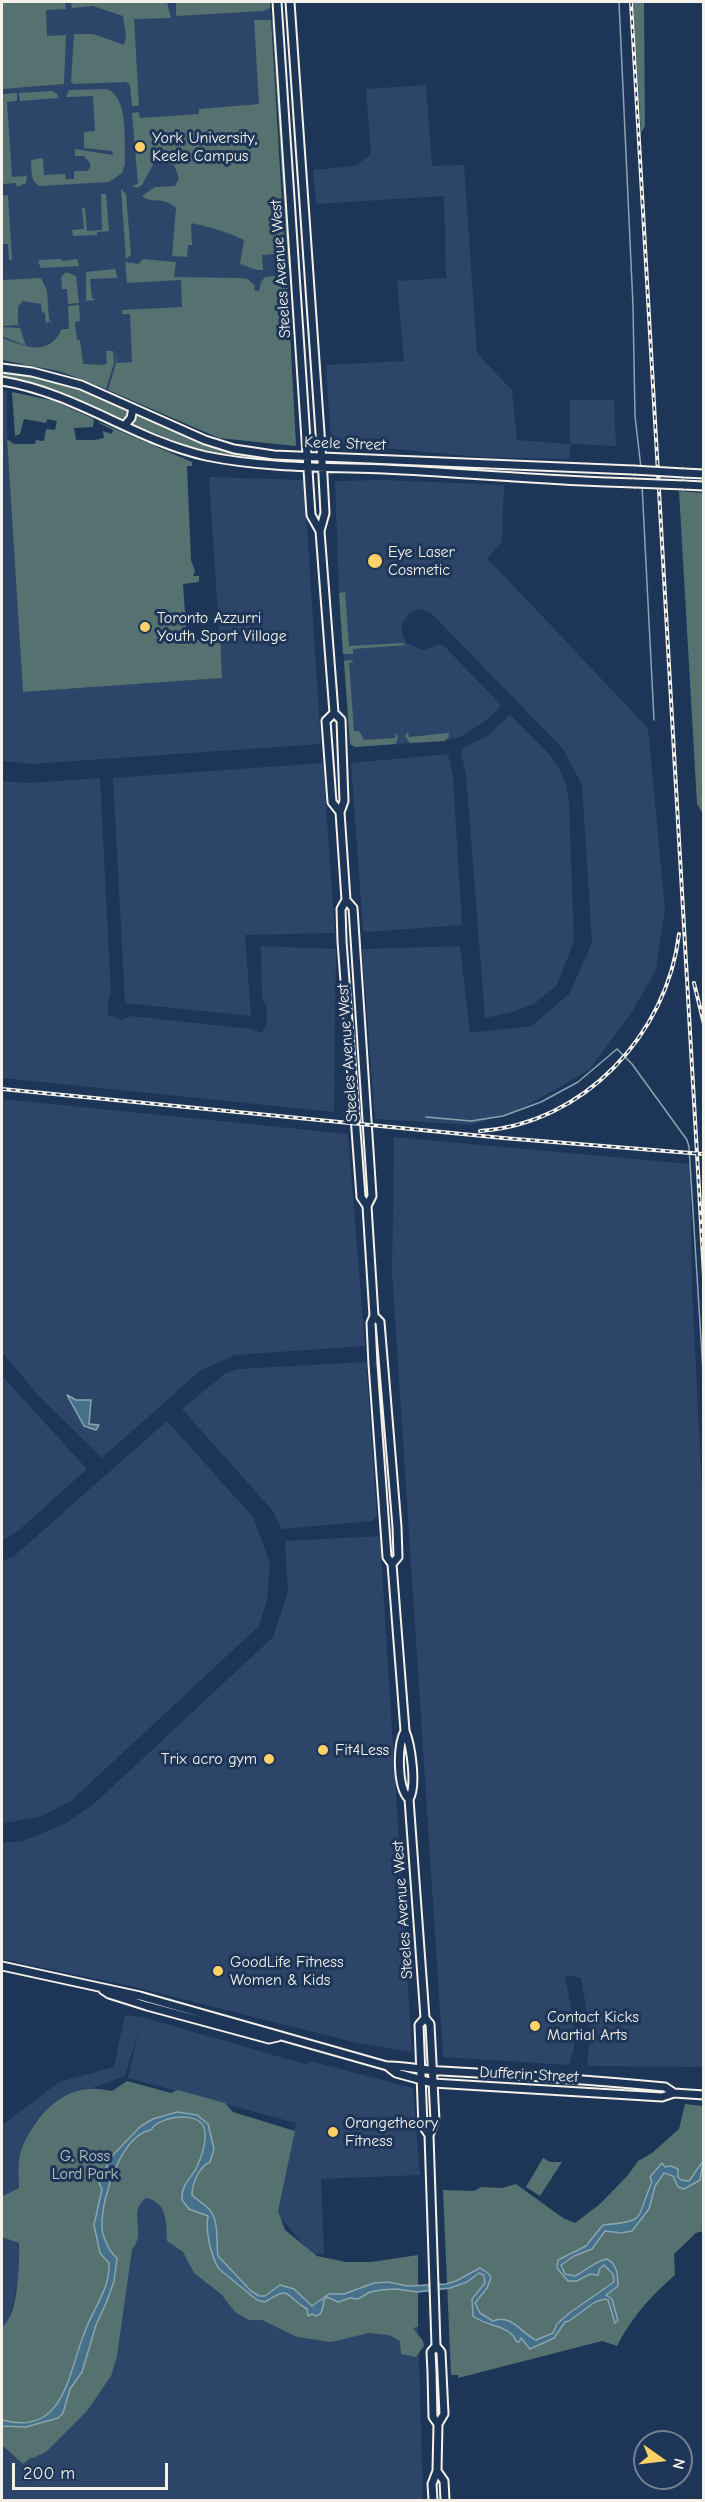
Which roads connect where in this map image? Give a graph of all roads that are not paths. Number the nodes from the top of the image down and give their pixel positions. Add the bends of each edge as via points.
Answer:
1 (278, 2) edge
2 (290, 2) edge
3 (2, 368) edge
4 (2, 381) edge
5 (133, 408) junction
6 (125, 424) junction
7 (307, 456) junction
8 (322, 457) junction
9 (308, 467) junction
10 (322, 468) junction
11 (704, 474) edge
12 (704, 486) edge
13 (320, 531) junction
14 (334, 713) junction
15 (340, 812) junction
16 (346, 900) junction
17 (367, 1206) junction
18 (374, 1316) junction
19 (397, 1527) junction
20 (385, 1528) junction
21 (392, 1564) junction
22 (405, 1731) junction
23 (409, 1799) junction
24 (2, 1966) edge
25 (425, 2018) junction
26 (387, 2066) junction
27 (422, 2070) junction
28 (433, 2071) junction
29 (422, 2081) junction
30 (433, 2083) junction
31 (674, 2093) junction
32 (704, 2095) edge
33 (429, 2134) junction
34 (436, 2346) junction
35 (432, 2383) junction
36 (442, 2383) junction
37 (438, 2424) junction
38 (437, 2471) junction
39 (433, 2500) edge
40 (445, 2500) edge

1 - 7 main road, Steeles Avenue West
2 - 8 main road, Steeles Avenue West
3 - 5 main road, Keele Street via 63,379
4 - 6 main road, Keele Street via 49,392
5 - 6 main road
5 - 7 main road, Keele Street via 220,446
6 - 9 main road, Keele Street via 205,456
7 - 8 main road, Keele Street
7 - 9 main road, Steeles Avenue West
8 - 10 main road, Steeles Avenue West
8 - 11 main road, Keele Street, bridge
9 - 10 main road, Keele Street
9 - 13 main road, Steeles Avenue West via 311,515
10 - 12 main road, Keele Street, bridge
10 - 13 main road, Steeles Avenue West via 325,513
13 - 14 main road, Steeles Avenue West
14 - 15 main road, Steeles Avenue West via 341,720 344,801
14 - 15 main road, Steeles Avenue West via 326,721 332,801
15 - 16 main road, Steeles Avenue West
16 - 17 main road, Steeles Avenue West via 341,909 342,941 361,1197
16 - 17 main road, Steeles Avenue West via 353,909 372,1196
17 - 18 main road, Steeles Avenue West
18 - 19 main road, Steeles Avenue West via 380,1322
18 - 20 main road, Steeles Avenue West via 373,1364
19 - 20 main road
19 - 21 main road, Steeles Avenue West via 398,1557
20 - 21 main road, Steeles Avenue West via 387,1557
21 - 22 main road, Steeles Avenue West
22 - 23 main road, Steeles Avenue West via 413,1793
22 - 23 main road, Steeles Avenue West via 399,1741 402,1790
23 - 25 main road, Steeles Avenue West
24 - 26 main road, Dufferin Street via 110,1989
25 - 27 main road, Steeles Avenue West via 419,2025
25 - 28 main road, Steeles Avenue West via 430,2024
26 - 27 main road, Dufferin Street
26 - 29 main road, Dufferin Street
27 - 28 main road, Dufferin Street
27 - 29 main road, Steeles Avenue West
28 - 30 main road, Steeles Avenue West
28 - 31 main road, Dufferin Street via 560,2077 665,2087
29 - 30 main road, Dufferin Street
29 - 33 main road, Steeles Avenue West via 423,2126
30 - 31 main road, Dufferin Street via 662,2097
30 - 33 main road, Steeles Avenue West via 435,2121
31 - 32 main road, Dufferin Street
33 - 34 main road, Steeles Avenue West
34 - 35 main road, Steeles Avenue West via 431,2352
34 - 36 main road, Steeles Avenue West via 441,2352
35 - 36 main road
35 - 37 main road, Steeles Avenue West via 433,2417
36 - 37 main road, Steeles Avenue West via 444,2414
37 - 38 main road, Steeles Avenue West
38 - 39 main road, Steeles Avenue West via 432,2484
38 - 40 main road, Steeles Avenue West via 444,2481

